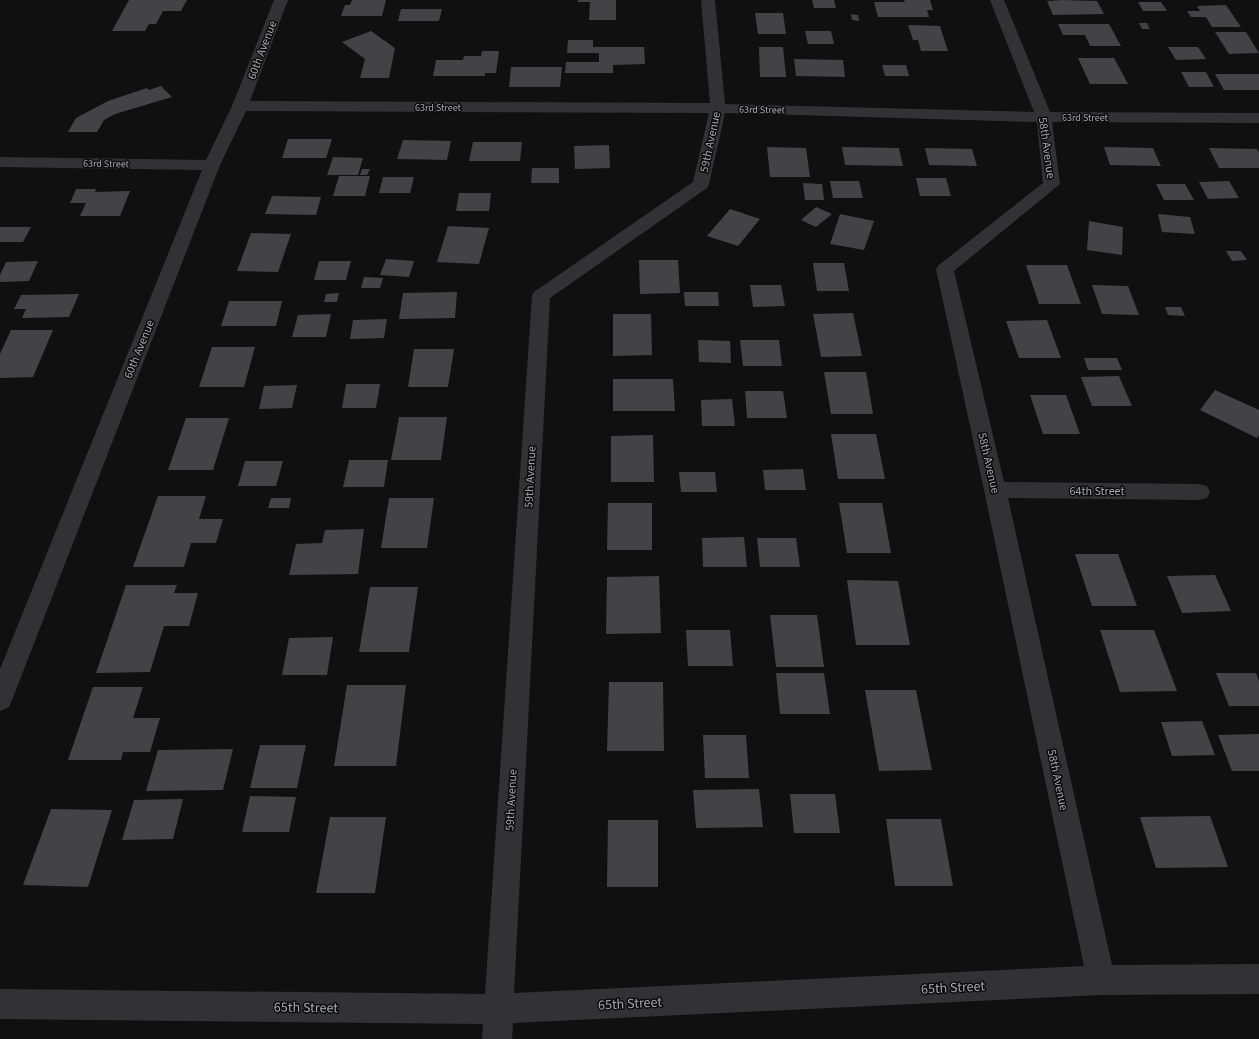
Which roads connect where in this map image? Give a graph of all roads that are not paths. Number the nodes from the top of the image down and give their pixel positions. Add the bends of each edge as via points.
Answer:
1 (281, 0) edge
2 (708, 0) edge
3 (997, 0) edge
4 (240, 106) junction
5 (718, 108) junction
6 (1044, 117) junction
7 (1259, 118) edge
8 (0, 162) edge
9 (212, 165) junction
10 (995, 490) junction
11 (1199, 492) dead end
12 (0, 700) edge
13 (1259, 979) edge
14 (1102, 980) junction
15 (0, 1004) edge
16 (498, 1009) junction
17 (497, 1039) edge

1 - 4 street, 60th Avenue
2 - 5 street, 59th Avenue
3 - 6 street, 58th Avenue
4 - 5 street, 63rd Street
4 - 9 street, 60th Avenue
5 - 6 street, 63rd Street
5 - 16 street, 59th Avenue via 701,184 541,296
6 - 7 street, 63rd Street
6 - 10 street, 58th Avenue via 1052,184 945,269
8 - 9 street, 63rd Street
9 - 12 street, 60th Avenue
10 - 11 street, 64th Street
10 - 14 street, 58th Avenue
13 - 14 street, 65th Street
14 - 16 street, 65th Street
15 - 16 street, 65th Street
16 - 17 street, 59th Avenue

